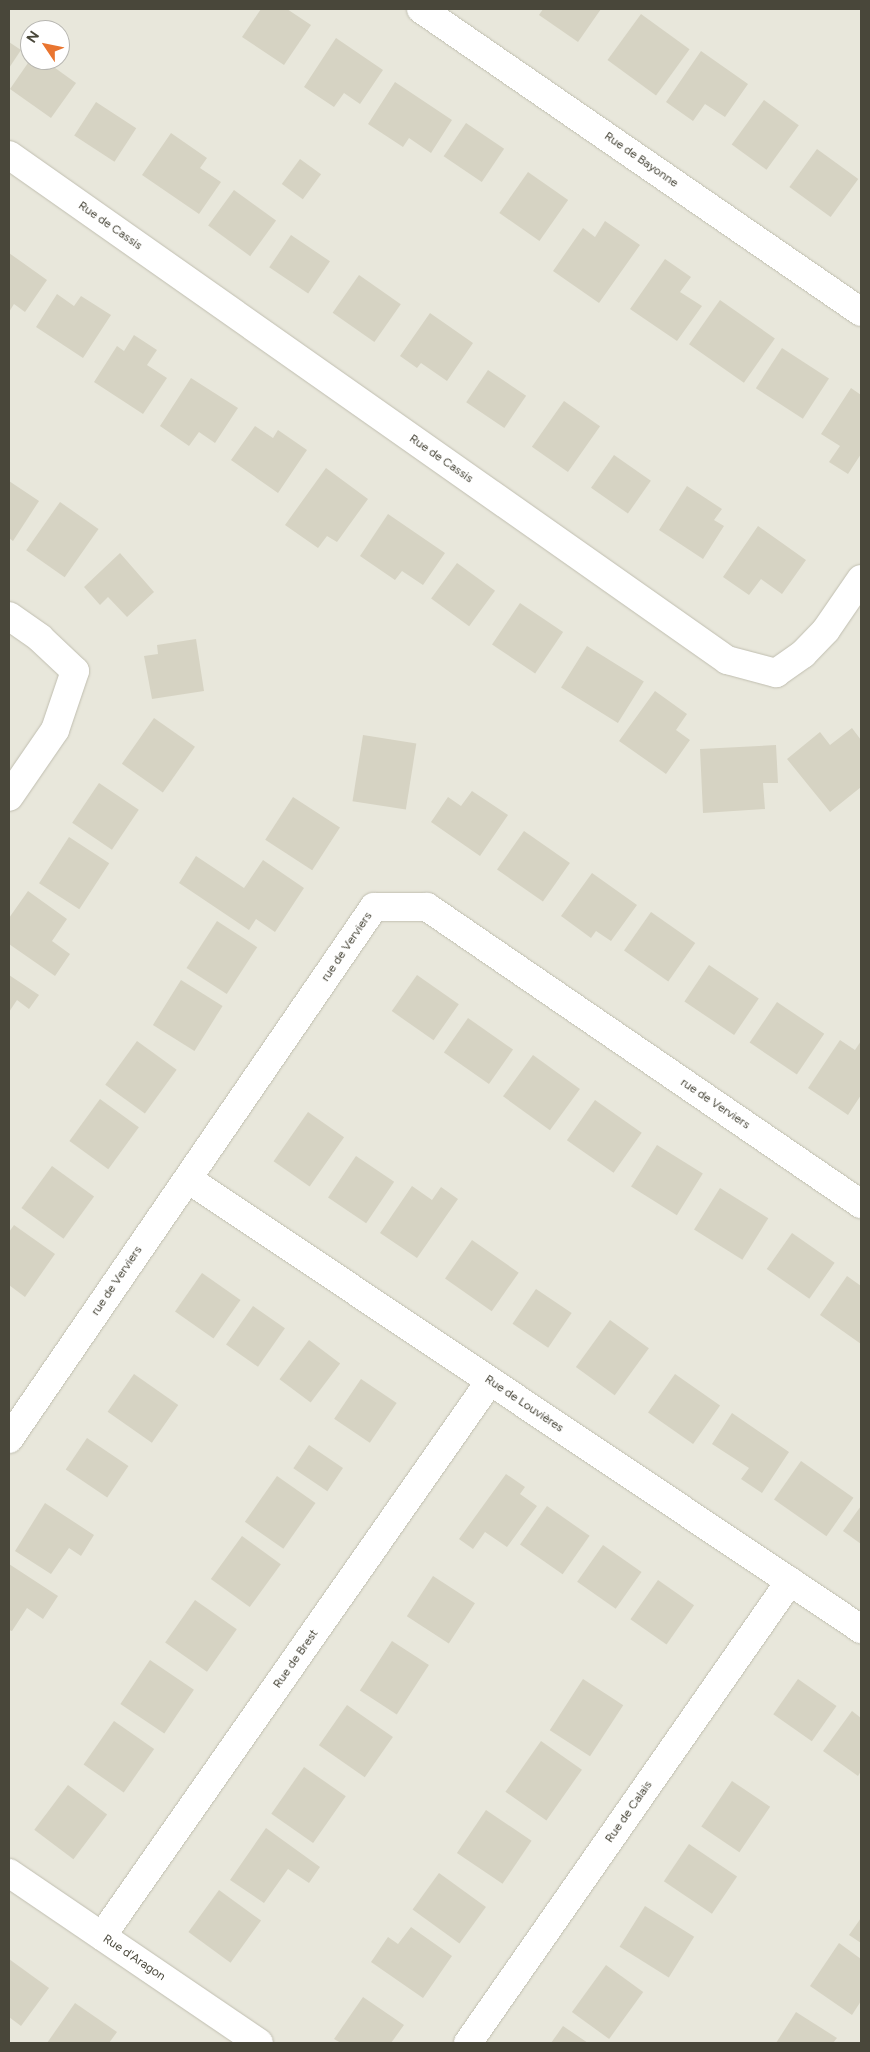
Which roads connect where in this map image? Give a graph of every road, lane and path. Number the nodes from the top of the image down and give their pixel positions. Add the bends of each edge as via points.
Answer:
1 (421, 9) edge
2 (9, 155) edge
3 (861, 312) edge
4 (861, 579) edge
5 (9, 616) edge
6 (9, 797) edge
7 (188, 1179) junction
8 (861, 1204) edge
9 (490, 1381) junction
10 (9, 1439) edge
11 (790, 1582) junction
12 (861, 1629) edge
13 (9, 1873) edge
14 (102, 1936) junction
15 (259, 2043) edge
16 (468, 2043) edge

1 - 3 street, Rue de Bayonne
2 - 4 street, Rue de Cassis via 727,660 776,673 803,654 826,630
5 - 6 street via 40,638 75,671 56,730
7 - 8 street, rue de Verviers via 374,907 427,908
7 - 9 street, Rue de Louvières
7 - 10 street, rue de Verviers
9 - 11 street, Rue de Louvières
9 - 14 street, Rue de Brest
11 - 12 street, Rue de Louvières
11 - 16 street, Rue de Calais
13 - 14 street, Rue d'Aragon
14 - 15 street, Rue d'Aragon

